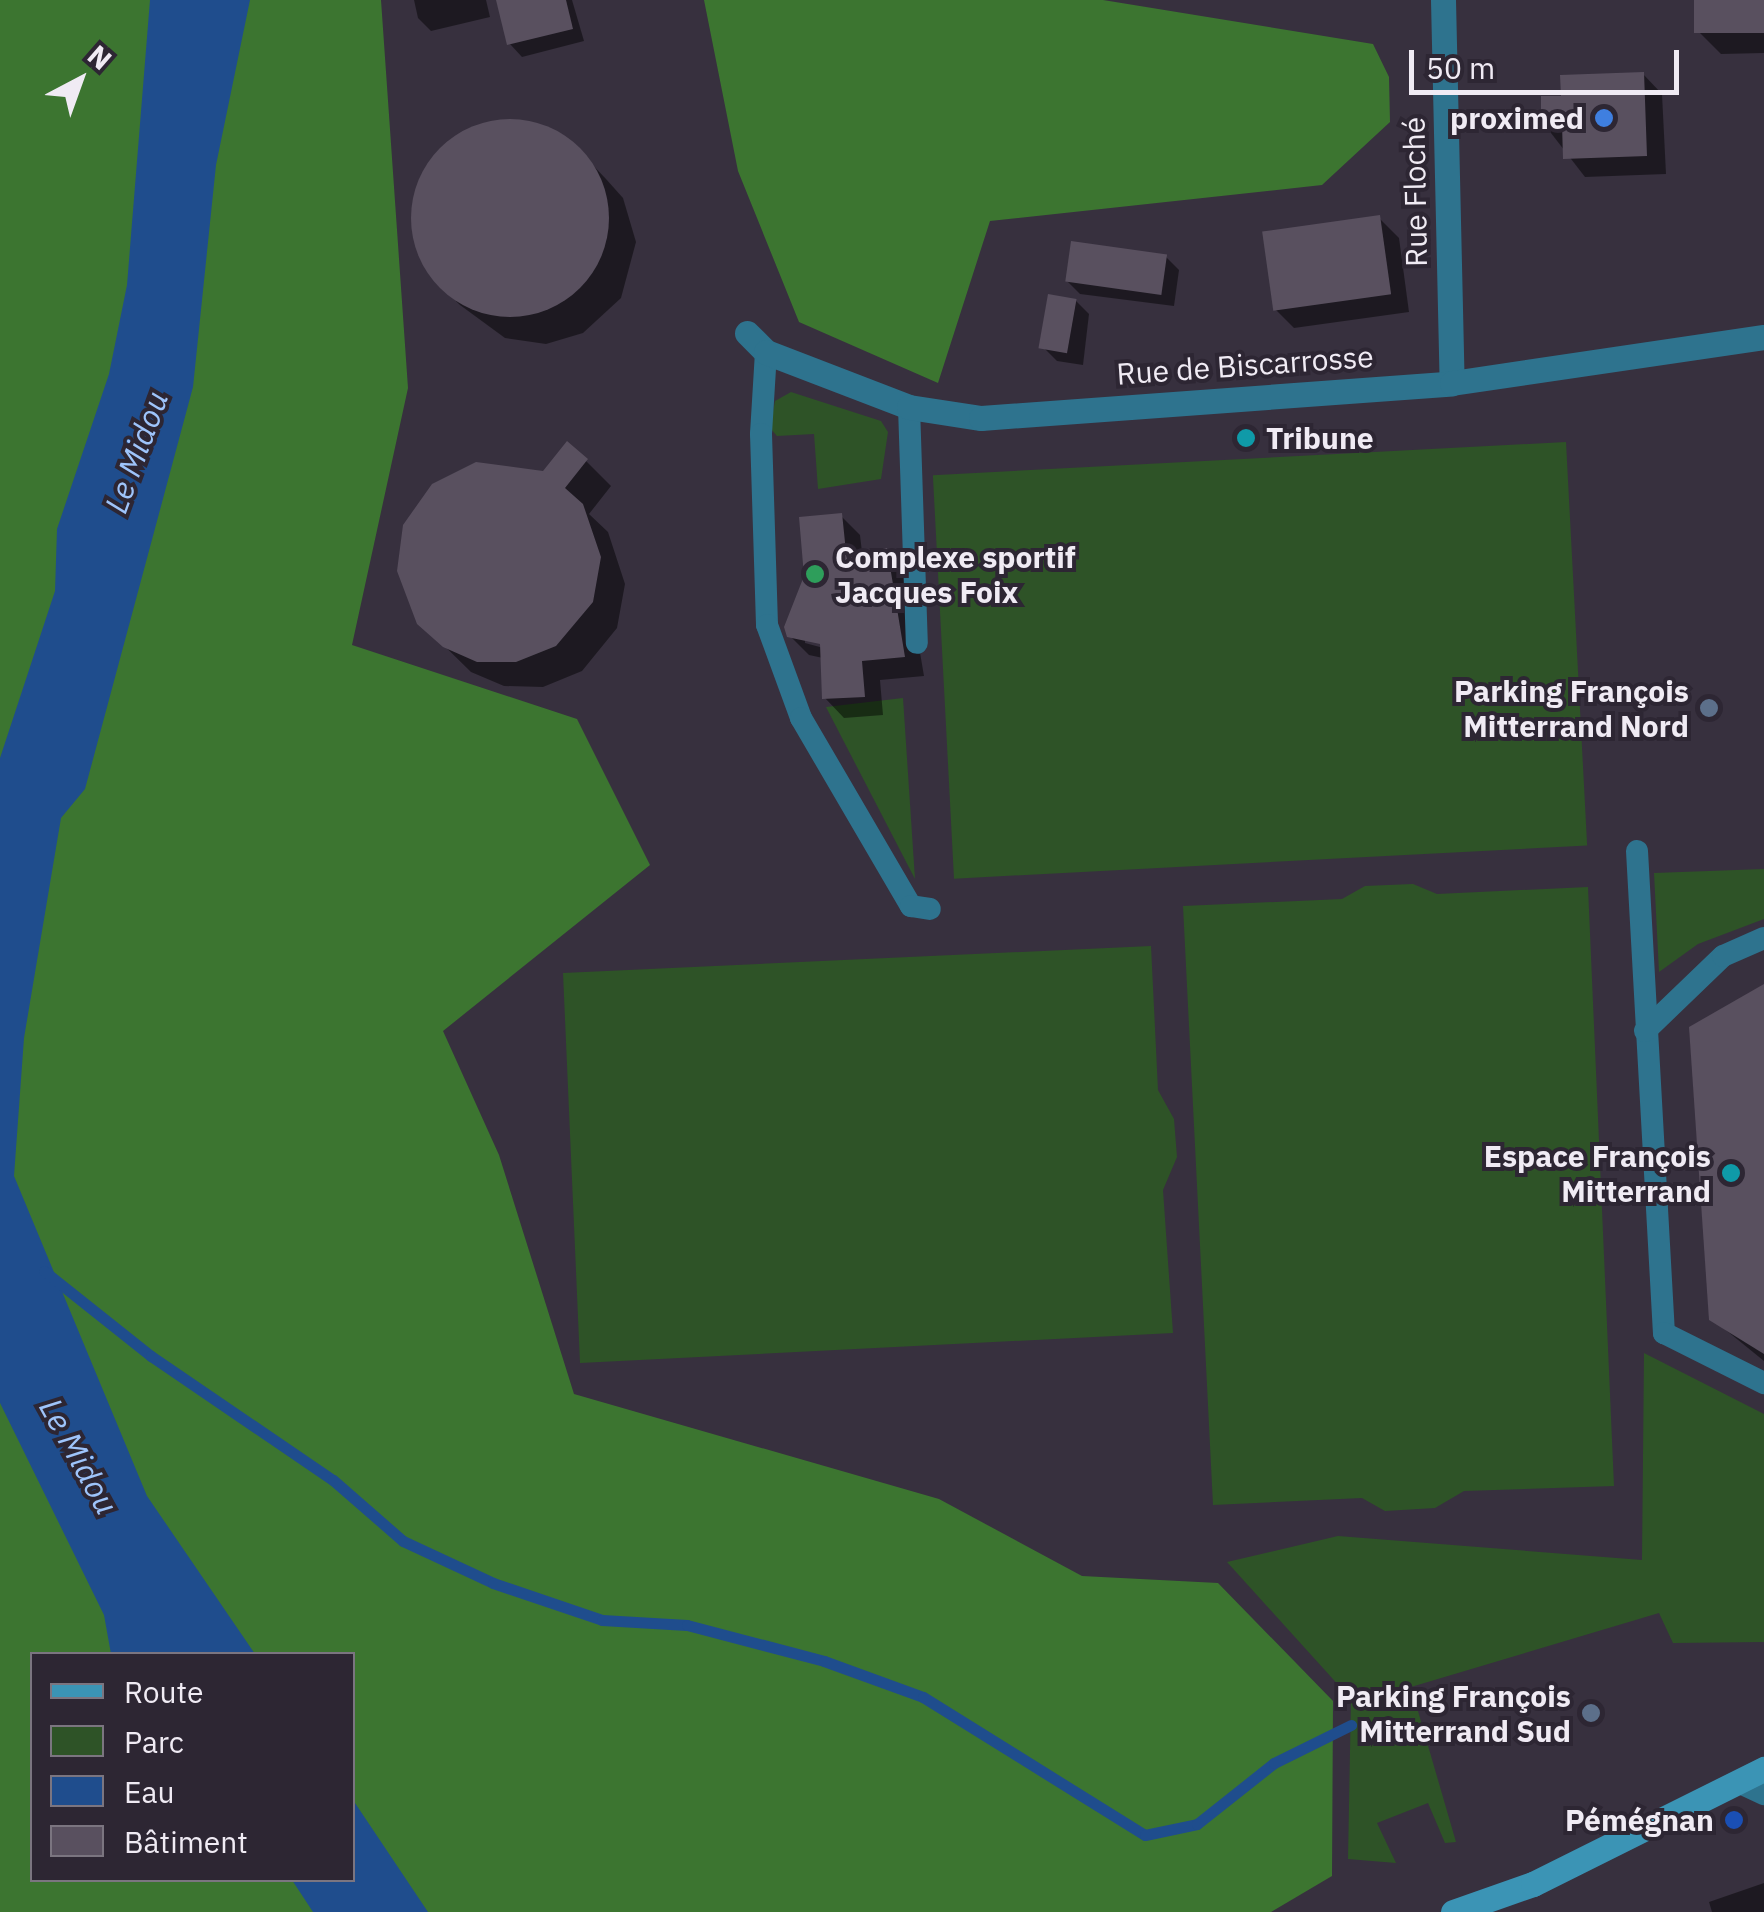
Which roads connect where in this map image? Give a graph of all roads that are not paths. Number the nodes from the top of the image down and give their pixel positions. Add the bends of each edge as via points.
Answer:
1 (1443, 0) edge
2 (747, 334) dead end
3 (1764, 337) edge
4 (766, 352) junction
5 (1452, 382) junction
6 (909, 407) junction
7 (916, 643) dead end
8 (1637, 851) dead end
9 (930, 909) dead end
10 (1764, 938) edge
11 (1645, 1031) junction
12 (1764, 1383) edge
13 (1764, 1769) edge
14 (1738, 1782) junction
15 (1764, 1794) edge
16 (1454, 1912) edge

1 - 5 street, Rue Floché
2 - 4 street, Rue de Biscarrosse
3 - 5 street, Rue de Biscarrosse
4 - 6 street, Rue de Biscarrosse
4 - 9 lane via 760,434 768,625 801,718 911,906
5 - 6 street, Rue de Biscarrosse via 981,418
6 - 7 lane
8 - 11 lane
10 - 11 lane via 1723,956
11 - 12 lane via 1664,1333
13 - 14 street
14 - 15 lane
14 - 16 street via 1532,1884

